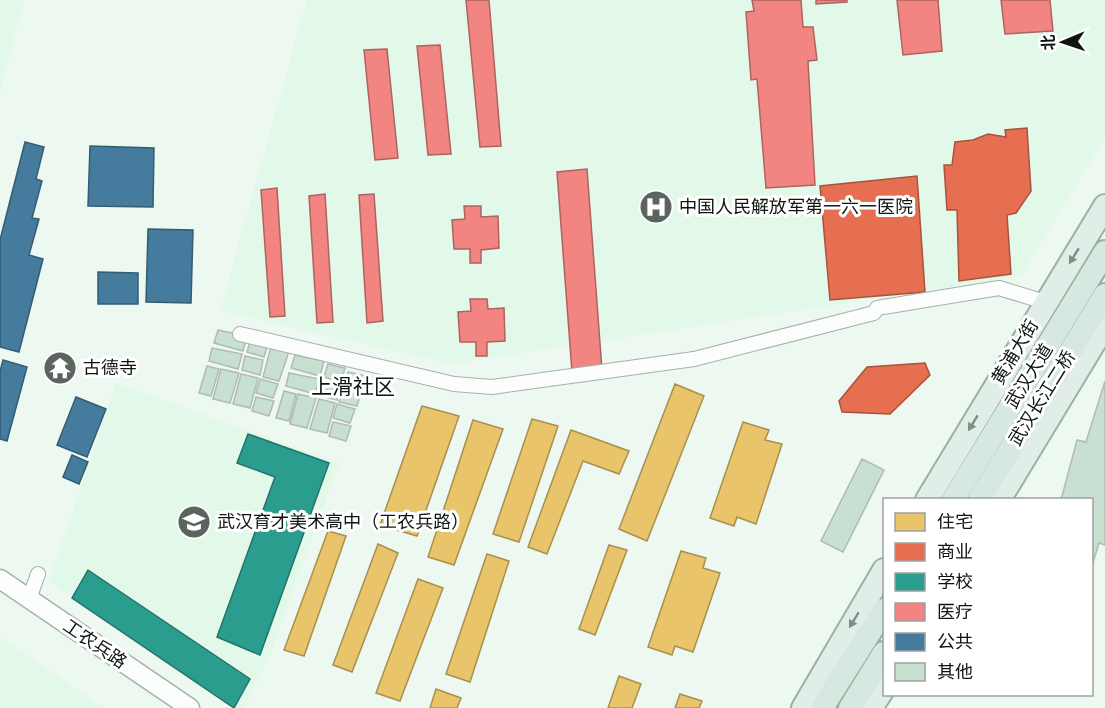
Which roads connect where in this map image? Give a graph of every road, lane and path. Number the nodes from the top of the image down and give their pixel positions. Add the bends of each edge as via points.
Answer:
1 (1105, 206) edge
2 (1105, 252) edge
3 (1105, 296) edge
4 (1045, 302) junction
5 (1105, 325) edge
6 (240, 334) dead end
7 (928, 498) edge
8 (954, 498) edge
9 (980, 498) edge
10 (1000, 498) edge
11 (883, 573) edge
12 (38, 574) dead end
13 (0, 579) edge
14 (0, 589) edge
15 (28, 599) junction
16 (883, 613) edge
17 (883, 660) edge
18 (875, 686) edge
19 (176, 708) edge
20 (190, 708) edge
21 (803, 708) edge
22 (822, 708) edge
23 (851, 708) edge
24 (871, 708) edge

1 -> 4 main road, 黄浦大街
2 - 8 highway, 武汉大道
3 - 9 highway, 武汉长江二桥
4 - 6 street via 999,288 877,308 874,313 694,359 492,387 453,384
4 -> 7 main road, 黄浦大街
5 - 10 main road
11 -> 21 main road
12 - 15 street
13 - 15 street, 工农兵路
14 - 19 street, 工农兵路
15 - 20 street, 工农兵路
16 - 22 highway
17 - 18 highway
18 - 23 highway
18 - 24 main road

